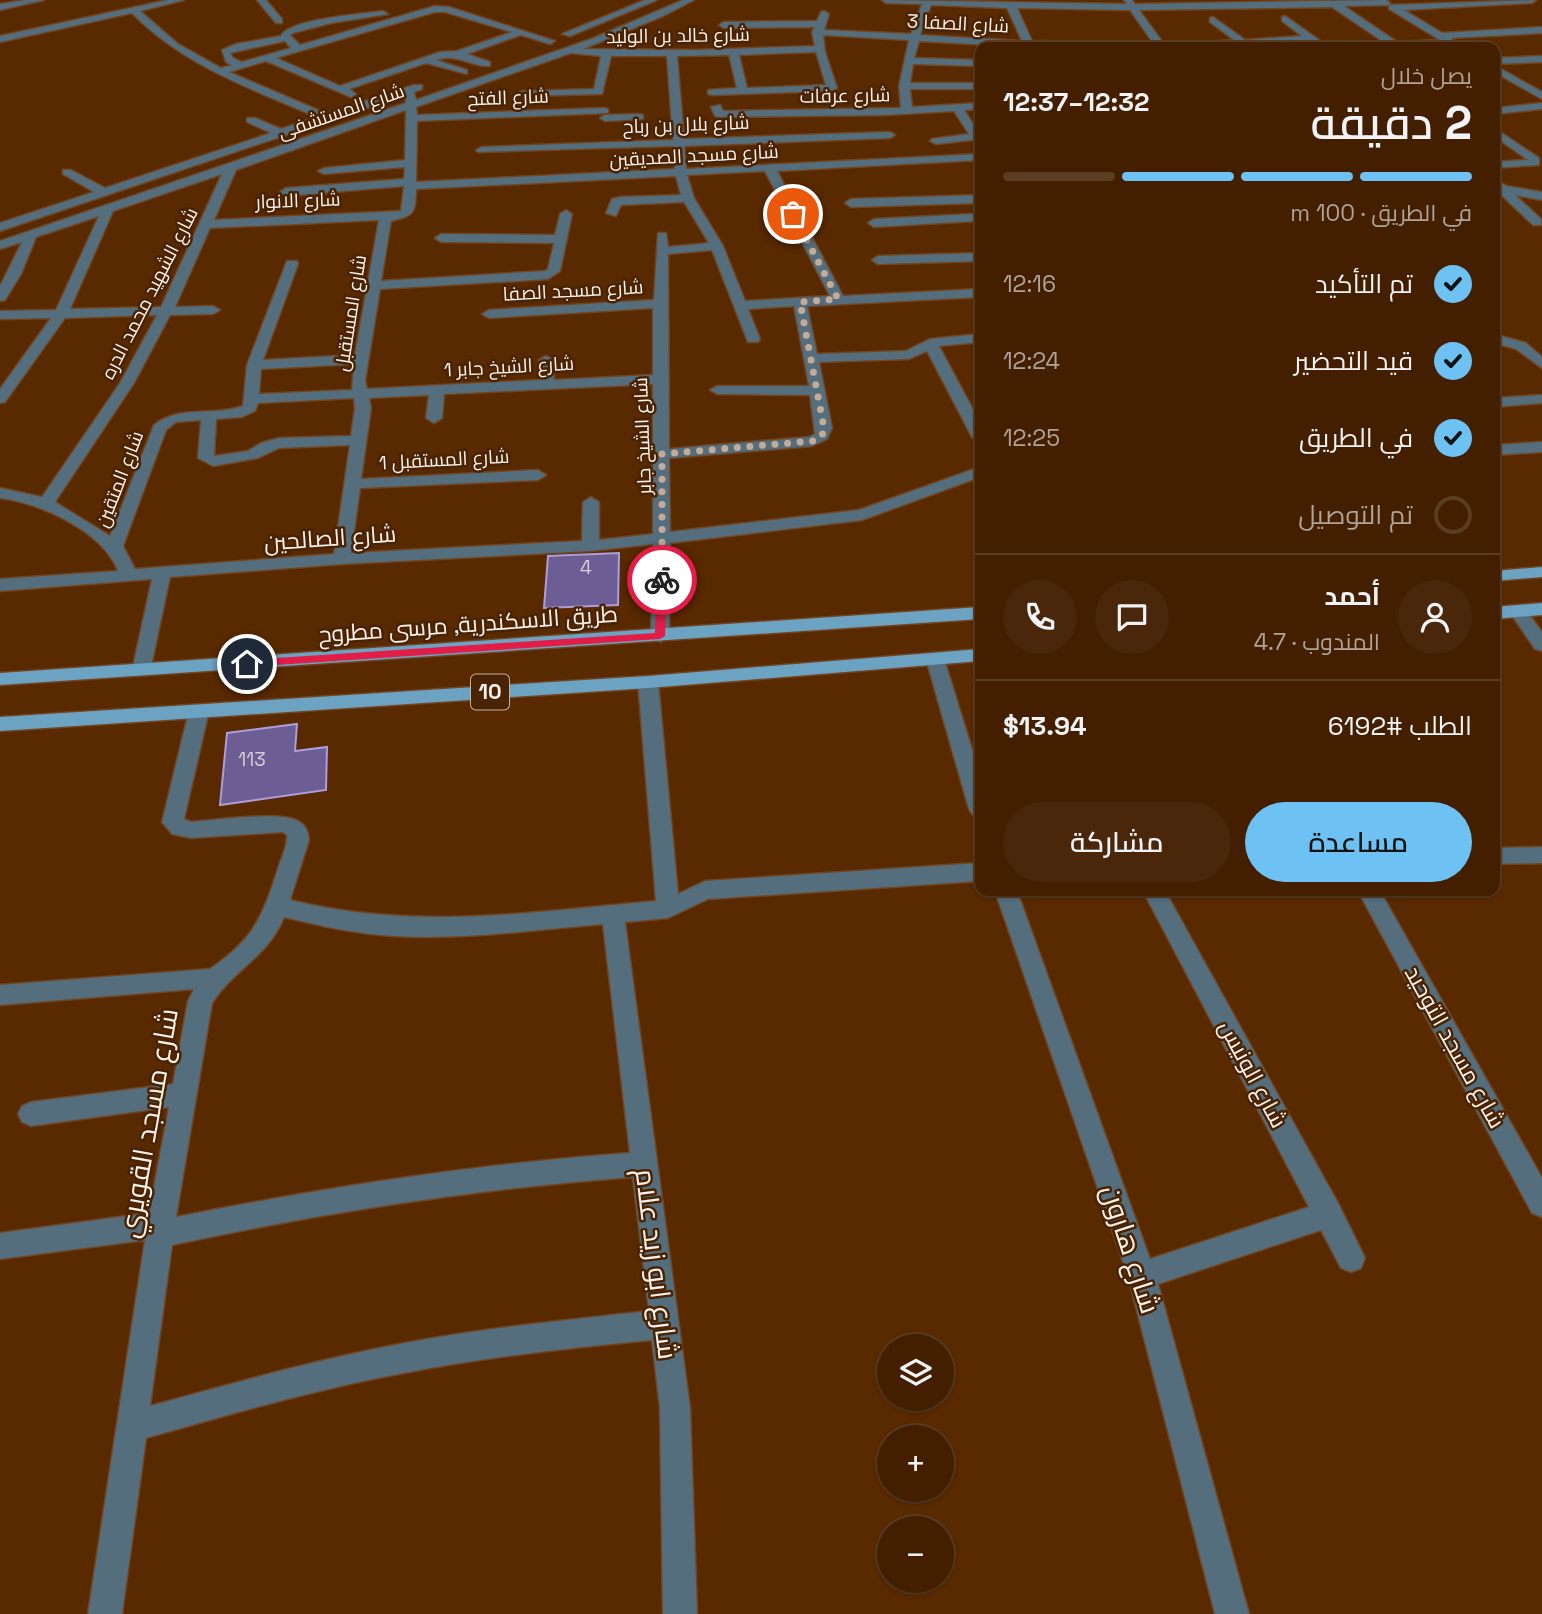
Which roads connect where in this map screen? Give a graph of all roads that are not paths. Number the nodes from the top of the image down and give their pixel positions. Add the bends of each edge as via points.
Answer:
1 (40, 0) edge
2 (261, 0) edge
3 (653, 0) edge
4 (690, 0) edge
5 (886, 0) edge
6 (1532, 0) edge
7 (173, 1) edge
8 (943, 2) edge
9 (1498, 2) junction
10 (927, 3) junction
11 (1238, 3) edge
12 (1065, 4) edge
13 (1131, 4) edge
14 (1334, 4) junction
15 (1387, 4) edge
16 (0, 6) edge
17 (1011, 6) junction
18 (134, 10) junction
19 (420, 12) junction
20 (1516, 13) dead end
21 (1285, 19) dead end
22 (1213, 20) dead end
23 (279, 21) dead end
24 (820, 23) junction
25 (724, 25) dead end
26 (1426, 27) junction
27 (1392, 29) dead end
28 (1403, 29) dead end
29 (1370, 30) junction
30 (1542, 30) edge
31 (521, 32) junction
32 (287, 38) junction
33 (1312, 38) junction
34 (0, 39) edge
35 (914, 39) junction
36 (550, 41) junction
37 (1028, 42) edge
38 (1158, 42) edge
39 (1233, 42) edge
40 (1269, 42) edge
41 (1317, 42) edge
42 (1390, 42) edge
43 (1450, 42) edge
44 (975, 43) edge
45 (297, 48) junction
46 (567, 49) junction
47 (818, 49) junction
48 (733, 52) junction
49 (607, 53) junction
50 (672, 53) junction
51 (458, 54) junction
52 (266, 58) junction
53 (1542, 59) edge
54 (427, 60) junction
55 (908, 61) junction
56 (1500, 61) edge
57 (975, 63) edge
58 (241, 65) junction
59 (410, 65) junction
60 (285, 66) junction
61 (222, 71) junction
62 (463, 72) junction
63 (1500, 72) edge
64 (379, 76) junction
65 (527, 79) junction
66 (904, 86) junction
67 (975, 86) edge
68 (416, 88) junction
69 (341, 89) junction
70 (743, 91) junction
71 (712, 92) dead end
72 (1542, 96) edge
73 (372, 103) junction
74 (410, 105) junction
75 (975, 106) edge
76 (1542, 106) edge
77 (716, 107) dead end
78 (957, 108) junction
79 (1500, 110) edge
80 (907, 111) junction
81 (639, 117) dead end
82 (327, 118) junction
83 (412, 118) junction
84 (251, 120) dead end
85 (515, 131) junction
86 (280, 133) junction
87 (890, 135) dead end
88 (975, 135) edge
89 (1500, 135) edge
90 (975, 137) edge
91 (678, 141) junction
92 (936, 141) dead end
93 (482, 149) dead end
94 (975, 157) edge
95 (411, 163) junction
96 (1500, 165) edge
97 (231, 168) junction
98 (770, 169) junction
99 (324, 171) dead end
100 (67, 172) dead end
101 (681, 174) junction
102 (136, 181) junction
103 (410, 184) junction
104 (1500, 187) edge
105 (1500, 189) edge
106 (103, 192) junction
107 (286, 192) dead end
108 (156, 193) junction
109 (1542, 196) edge
110 (688, 198) junction
111 (964, 199) junction
112 (975, 199) edge
113 (851, 203) dead end
114 (108, 209) junction
115 (612, 213) dead end
116 (566, 214) dead end
117 (390, 216) junction
118 (1536, 222) dead end
119 (874, 223) dead end
120 (208, 224) junction
121 (0, 227) edge
122 (31, 235) junction
123 (441, 238) dead end
124 (561, 239) junction
125 (0, 245) edge
126 (717, 246) junction
127 (975, 257) edge
128 (878, 260) dead end
129 (292, 264) dead end
130 (374, 285) junction
131 (975, 293) edge
132 (0, 297) edge
133 (838, 299) junction
134 (800, 302) junction
135 (659, 304) junction
136 (740, 306) junction
137 (214, 310) dead end
138 (166, 311) junction
139 (61, 314) junction
140 (489, 314) dead end
141 (0, 315) edge
142 (975, 338) edge
143 (752, 340) dead end
144 (1500, 340) edge
145 (930, 343) junction
146 (811, 358) junction
147 (361, 359) junction
148 (546, 360) dead end
149 (1542, 364) edge
150 (254, 365) junction
151 (659, 379) junction
152 (547, 384) junction
153 (437, 389) junction
154 (717, 390) dead end
155 (3, 391) edge
156 (817, 391) junction
157 (361, 394) junction
158 (252, 399) junction
159 (1542, 399) edge
160 (1500, 402) edge
161 (209, 414) junction
162 (434, 418) dead end
163 (975, 428) edge
164 (358, 440) junction
165 (1542, 447) edge
166 (1500, 450) edge
167 (662, 454) junction
168 (975, 474) edge
169 (538, 475) dead end
170 (352, 484) junction
171 (0, 493) edge
172 (47, 502) junction
173 (591, 502) dead end
174 (663, 539) junction
175 (590, 546) junction
176 (114, 547) junction
177 (342, 559) junction
178 (1542, 572) edge
179 (162, 574) junction
180 (129, 576) junction
181 (1500, 576) edge
182 (0, 585) edge
183 (1542, 609) edge
184 (1518, 611) junction
185 (1500, 612) edge
186 (975, 613) edge
187 (660, 636) junction
188 (1542, 645) edge
189 (975, 655) edge
190 (935, 659) junction
191 (141, 671) junction
192 (0, 679) edge
193 (648, 682) junction
194 (199, 711) junction
195 (0, 724) edge
196 (975, 792) edge
197 (1542, 855) edge
198 (1500, 856) edge
199 (975, 872) edge
200 (1008, 896) edge
201 (1157, 896) edge
202 (1372, 896) edge
203 (277, 906) junction
204 (667, 909) junction
205 (613, 915) junction
206 (215, 978) junction
207 (0, 995) edge
208 (184, 1094) junction
209 (31, 1114) dead end
210 (644, 1164) junction
211 (1542, 1204) edge
212 (1329, 1214) junction
213 (161, 1230) junction
214 (0, 1246) edge
215 (1351, 1258) dead end
216 (1142, 1276) junction
217 (663, 1324) junction
218 (133, 1426) junction
219 (100, 1613) edge
220 (680, 1614) edge
221 (1232, 1614) edge

1 - 16 street
2 - 23 street
3 - 36 street
4 - 46 street, شارع المستشفى
5 - 10 street
6 - 9 street
7 - 18 street
8 - 10 street
8 - 17 street
9 - 15 street
9 - 20 street
10 - 35 street
11 - 13 street
11 - 14 street
12 - 13 street
12 - 17 street
13 - 38 street
14 - 15 street
14 - 29 street
15 - 26 street
17 - 37 street
18 - 34 street
18 - 61 street, شارع المستشفى via 165,39
19 - 31 street via 443,9
19 - 32 street via 331,20 290,31
19 - 45 street
21 - 33 street
22 - 39 street
24 - 25 street, شارع الصفا 3
24 - 35 street, شارع الصفا 3
24 - 47 street
26 - 28 street
26 - 43 street
27 - 29 street
29 - 42 street
30 - 43 street
31 - 36 street
31 - 51 street
32 - 45 street
32 - 58 street via 225,52 229,60
33 - 40 street
33 - 41 street
35 - 44 street, شارع الصفا 3
35 - 55 street
36 - 46 street, شارع خالد بن الوليد via 533,47
45 - 52 street
46 - 49 street, شارع خالد بن الوليد
46 - 65 street, شارع المستشفى
47 - 48 street, شارع خالد بن الوليد
47 - 70 street via 832,88
48 - 50 street, شارع خالد بن الوليد
48 - 70 street
49 - 50 street, شارع خالد بن الوليد
49 - 65 street via 598,92
50 - 91 street
51 - 54 street
51 - 62 street via 492,62
52 - 58 street
52 - 60 street
53 - 56 street
54 - 59 street
54 - 62 street
55 - 57 street
55 - 66 street
58 - 61 street
59 - 62 street via 445,78
59 - 64 street
60 - 69 street
60 - 69 street via 270,72 323,94
61 - 82 street, شارع المستشفى
63 - 72 street
64 - 68 street
64 - 69 street
65 - 74 street, شارع المستشفى
65 - 85 street
66 - 67 street
66 - 80 street
68 - 73 street, شارع المستشفى
68 - 74 street, شارع المستقبل
69 - 73 street
70 - 71 street
73 - 82 street, شارع المستشفى
74 - 83 street, شارع المستقبل
74 - 97 street, شارع المستشفى
75 - 78 street, شارع عرفات
76 - 79 street
77 - 80 street, شارع عرفات via 723,114
78 - 80 street, شارع عرفات
78 - 88 street
81 - 85 street, شارع الفتح via 604,116
82 - 86 street, شارع المستشفى
83 - 85 street, شارع الفتح
83 - 95 street, شارع المستقبل
84 - 86 street
85 - 91 street, شارع بلال بن رباح
85 - 93 street, شارع بلال بن رباح
86 - 102 street, شارع المستشفى
87 - 91 street, شارع بلال بن رباح
89 - 96 street via 1535,160
90 - 92 street
91 - 101 street
94 - 98 street, شارع مسجد الصديقين
95 - 99 street
95 - 103 street, شارع المستقبل
97 - 108 street, شارع المستشفى
97 - 120 street, شارع الشهيد محمد الدره
98 - 101 street, شارع مسجد الصديقين
98 - 133 street
100 - 106 street
101 - 103 street, شارع مسجد الصديقين
101 - 110 street
102 - 106 street, شارع المستشفى
102 - 108 street
103 - 107 street, شارع مسجد الصديقين
103 - 117 street, شارع المستقبل via 408,212
104 - 109 street
105 - 118 street
106 - 121 street, شارع المستشفى
108 - 114 street, شارع المستشفى
110 - 115 street via 621,201
110 - 126 street
111 - 112 street
111 - 113 street
111 - 119 street via 974,223
114 - 122 street, شارع المستشفى
114 - 139 street
116 - 124 street
117 - 120 street, شارع الانوار
117 - 130 street, شارع المستقبل via 385,219
120 - 138 street, شارع الشهيد محمد الدره
122 - 125 street, شارع المستشفى
122 - 132 street
123 - 124 street
124 - 130 street via 554,271 544,277
126 - 135 street, شارع الشيخ جابر via 661,244
126 - 136 street
127 - 128 street
129 - 150 street
130 - 147 street, شارع المستقبل
131 - 133 street
133 - 134 street
134 - 136 street
134 - 146 street
135 - 140 street, شارع مسجد الصفا
135 - 151 street, شارع الشيخ جابر
136 - 143 street
137 - 138 street
138 - 139 street
138 - 172 street, شارع الشهيد محمد الدره via 127,383
139 - 141 street
139 - 155 street
142 - 145 street
144 - 149 street via 1521,346
145 - 146 street via 909,355
145 - 163 street
146 - 156 street
147 - 150 street
147 - 157 street, شارع المستقبل
148 - 152 street
150 - 158 street
151 - 152 street, شارع الشيخ جابر 1
151 - 167 street, شارع الشيخ جابر
152 - 153 street, شارع الشيخ جابر 1
153 - 157 street, شارع الشيخ جابر 1
153 - 162 street
154 - 156 street
156 - 167 street via 824,428 822,436 813,441
157 - 158 street, شارع الشيخ جابر 1
157 - 164 street, شارع المستقبل
158 - 161 street, شارع المتقين via 247,410
159 - 160 street
161 - 164 street via 206,458 213,461 252,455 273,444
161 - 176 street, شارع المتقين via 170,419 159,428
164 - 170 street, شارع المستقبل
165 - 166 street
167 - 174 street, شارع الشيخ جابر
168 - 174 street, شارع الصالحين via 862,514
169 - 170 street, شارع المستقبل 1
170 - 177 street, شارع المستقبل
171 - 172 street
172 - 176 street
173 - 175 street
174 - 175 street, شارع الصالحين
174 - 187 street, شارع الشيخ جابر
175 - 177 street, شارع الصالحين
176 - 180 street, شارع المتقين
177 - 179 street, شارع الصالحين
178 - 181 main road
179 - 180 street, شارع الصالحين
179 - 191 street
180 - 182 street, شارع الصالحين
183 - 184 main road
184 - 185 main road
184 - 188 street
186 - 187 main road, طريق الاسكندرية, مرسى مطروح / 10
187 - 191 main road, طريق الاسكندرية, مرسى مطروح / 10
189 - 190 main road, 10
190 - 193 main road, 10
190 - 196 street
191 - 192 main road, طريق الاسكندرية, مرسى مطروح / 10
193 - 194 main road, 10
193 - 204 street
194 - 195 main road, 10
194 - 203 street, شارع مسجد القويري via 173,822 191,830 292,827 298,840
197 - 198 street
199 - 204 street via 705,890
200 - 216 street, شارع هارون
201 - 212 street, شارع الونيس
202 - 211 street, شارع مسجد التوحيد
203 - 205 street via 394,927 467,927
203 - 206 street, شارع مسجد القويري via 258,941
204 - 205 street
205 - 210 street, شارع ابو زيد علام
206 - 207 street
206 - 208 street, شارع مسجد القويري via 200,1002
208 - 209 street
208 - 213 street, شارع مسجد القويري
210 - 213 street via 407,1188
210 - 217 street, شارع ابو زيد علام
212 - 215 street, شارع الونيس
212 - 216 street
213 - 214 street
213 - 218 street, شارع مسجد القويري
216 - 221 street, شارع هارون
217 - 218 street via 535,1337 404,1358 270,1388
217 - 220 street, شارع ابو زيد علام via 675,1408
218 - 219 street, شارع مسجد القويري

